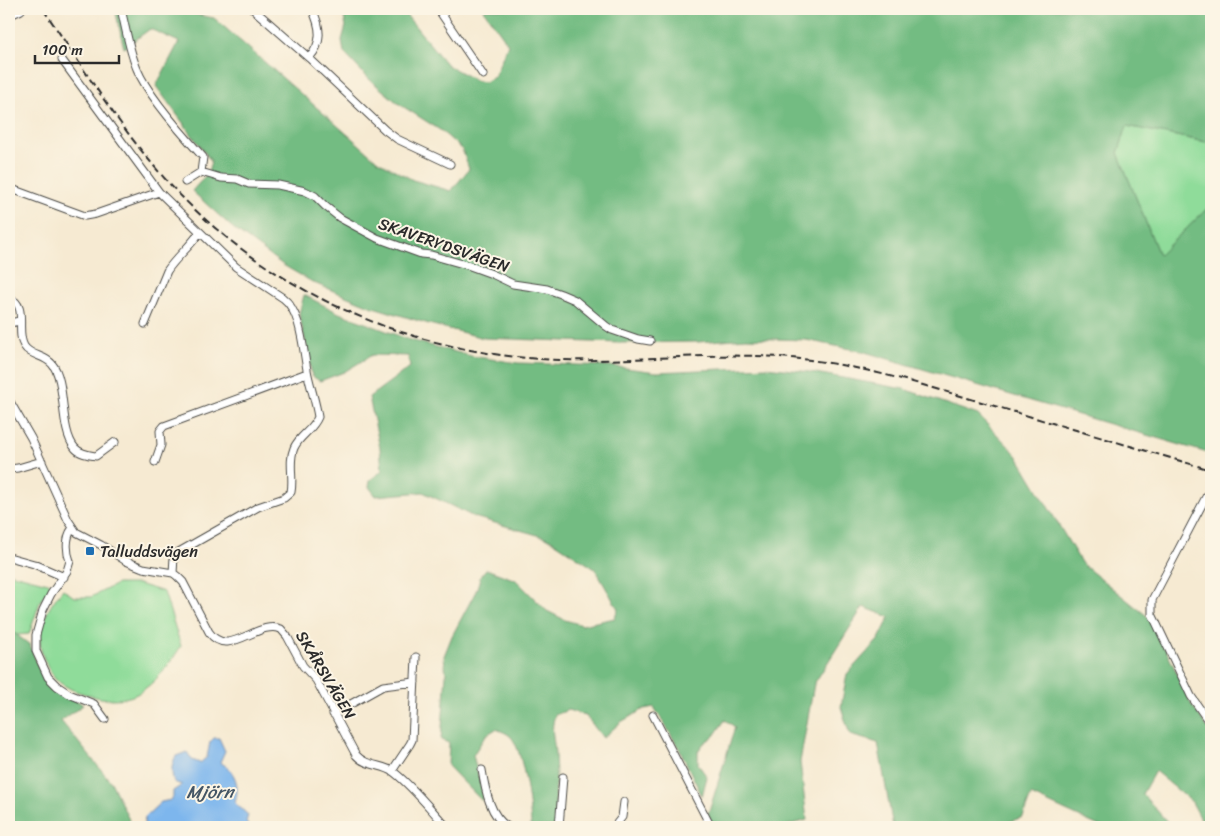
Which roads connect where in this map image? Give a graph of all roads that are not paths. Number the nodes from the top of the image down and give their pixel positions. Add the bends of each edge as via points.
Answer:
1 (121, 9) edge
2 (253, 9) edge
3 (312, 9) edge
4 (438, 9) edge
5 (309, 58) junction
6 (62, 60) dead end
7 (483, 75) dead end
8 (450, 164) dead end
9 (201, 172) junction
10 (185, 182) dead end
11 (9, 188) edge
12 (159, 192) junction
13 (199, 233) junction
14 (9, 298) edge
15 (20, 321) junction
16 (9, 323) edge
17 (145, 324) dead end
18 (650, 341) dead end
19 (307, 373) junction
20 (9, 400) edge
21 (115, 442) dead end
22 (42, 461) junction
23 (155, 462) dead end
24 (9, 469) edge
25 (1211, 491) edge
26 (72, 529) junction
27 (9, 557) edge
28 (173, 574) junction
29 (64, 577) junction
30 (416, 657) dead end
31 (415, 682) junction
32 (333, 714) junction
33 (653, 715) dead end
34 (105, 719) dead end
35 (1211, 725) edge
36 (482, 770) dead end
37 (392, 771) junction
38 (563, 777) dead end
39 (624, 802) dead end
40 (447, 827) edge
41 (508, 827) edge
42 (558, 827) edge
43 (614, 827) edge
44 (711, 827) edge

1 - 9 street via 138,72 148,90 203,157
2 - 5 street
3 - 5 street via 320,33
4 - 7 street
5 - 8 street via 385,130
6 - 12 street
9 - 10 street
9 - 18 street, SKAVERYDSVÄGEN via 237,178 249,184 278,185 305,191 340,218 377,238 421,254 470,266 513,284 561,294 575,300 612,330
11 - 12 street via 89,216
12 - 13 street
13 - 17 street via 166,271
13 - 19 street via 236,267 289,303 299,328
14 - 15 street via 20,308
15 - 16 street
15 - 21 street via 24,346 53,364 57,373 68,431 75,448 96,456
19 - 23 street via 164,426 160,430 161,445
19 - 28 street via 318,417 292,451 291,492 178,553 174,557
20 - 22 street
22 - 24 street
22 - 26 street
25 - 35 street via 1152,600 1152,614 1191,696
26 - 28 street via 134,565
26 - 29 street via 68,542 70,561
27 - 29 street
28 - 32 street, SKÅRSVÄGEN via 183,582 209,632 220,642 270,628 284,631 303,666 316,680
29 - 34 street via 46,603 36,635 36,651 48,677 57,686 94,704
30 - 31 street
31 - 32 street via 383,686
31 - 37 street via 412,740
32 - 37 street, SKÅRSVÄGEN via 359,759
33 - 44 street
36 - 41 street via 494,812
37 - 40 street, SKÅRSVÄGEN
38 - 42 street
39 - 43 street via 622,818

